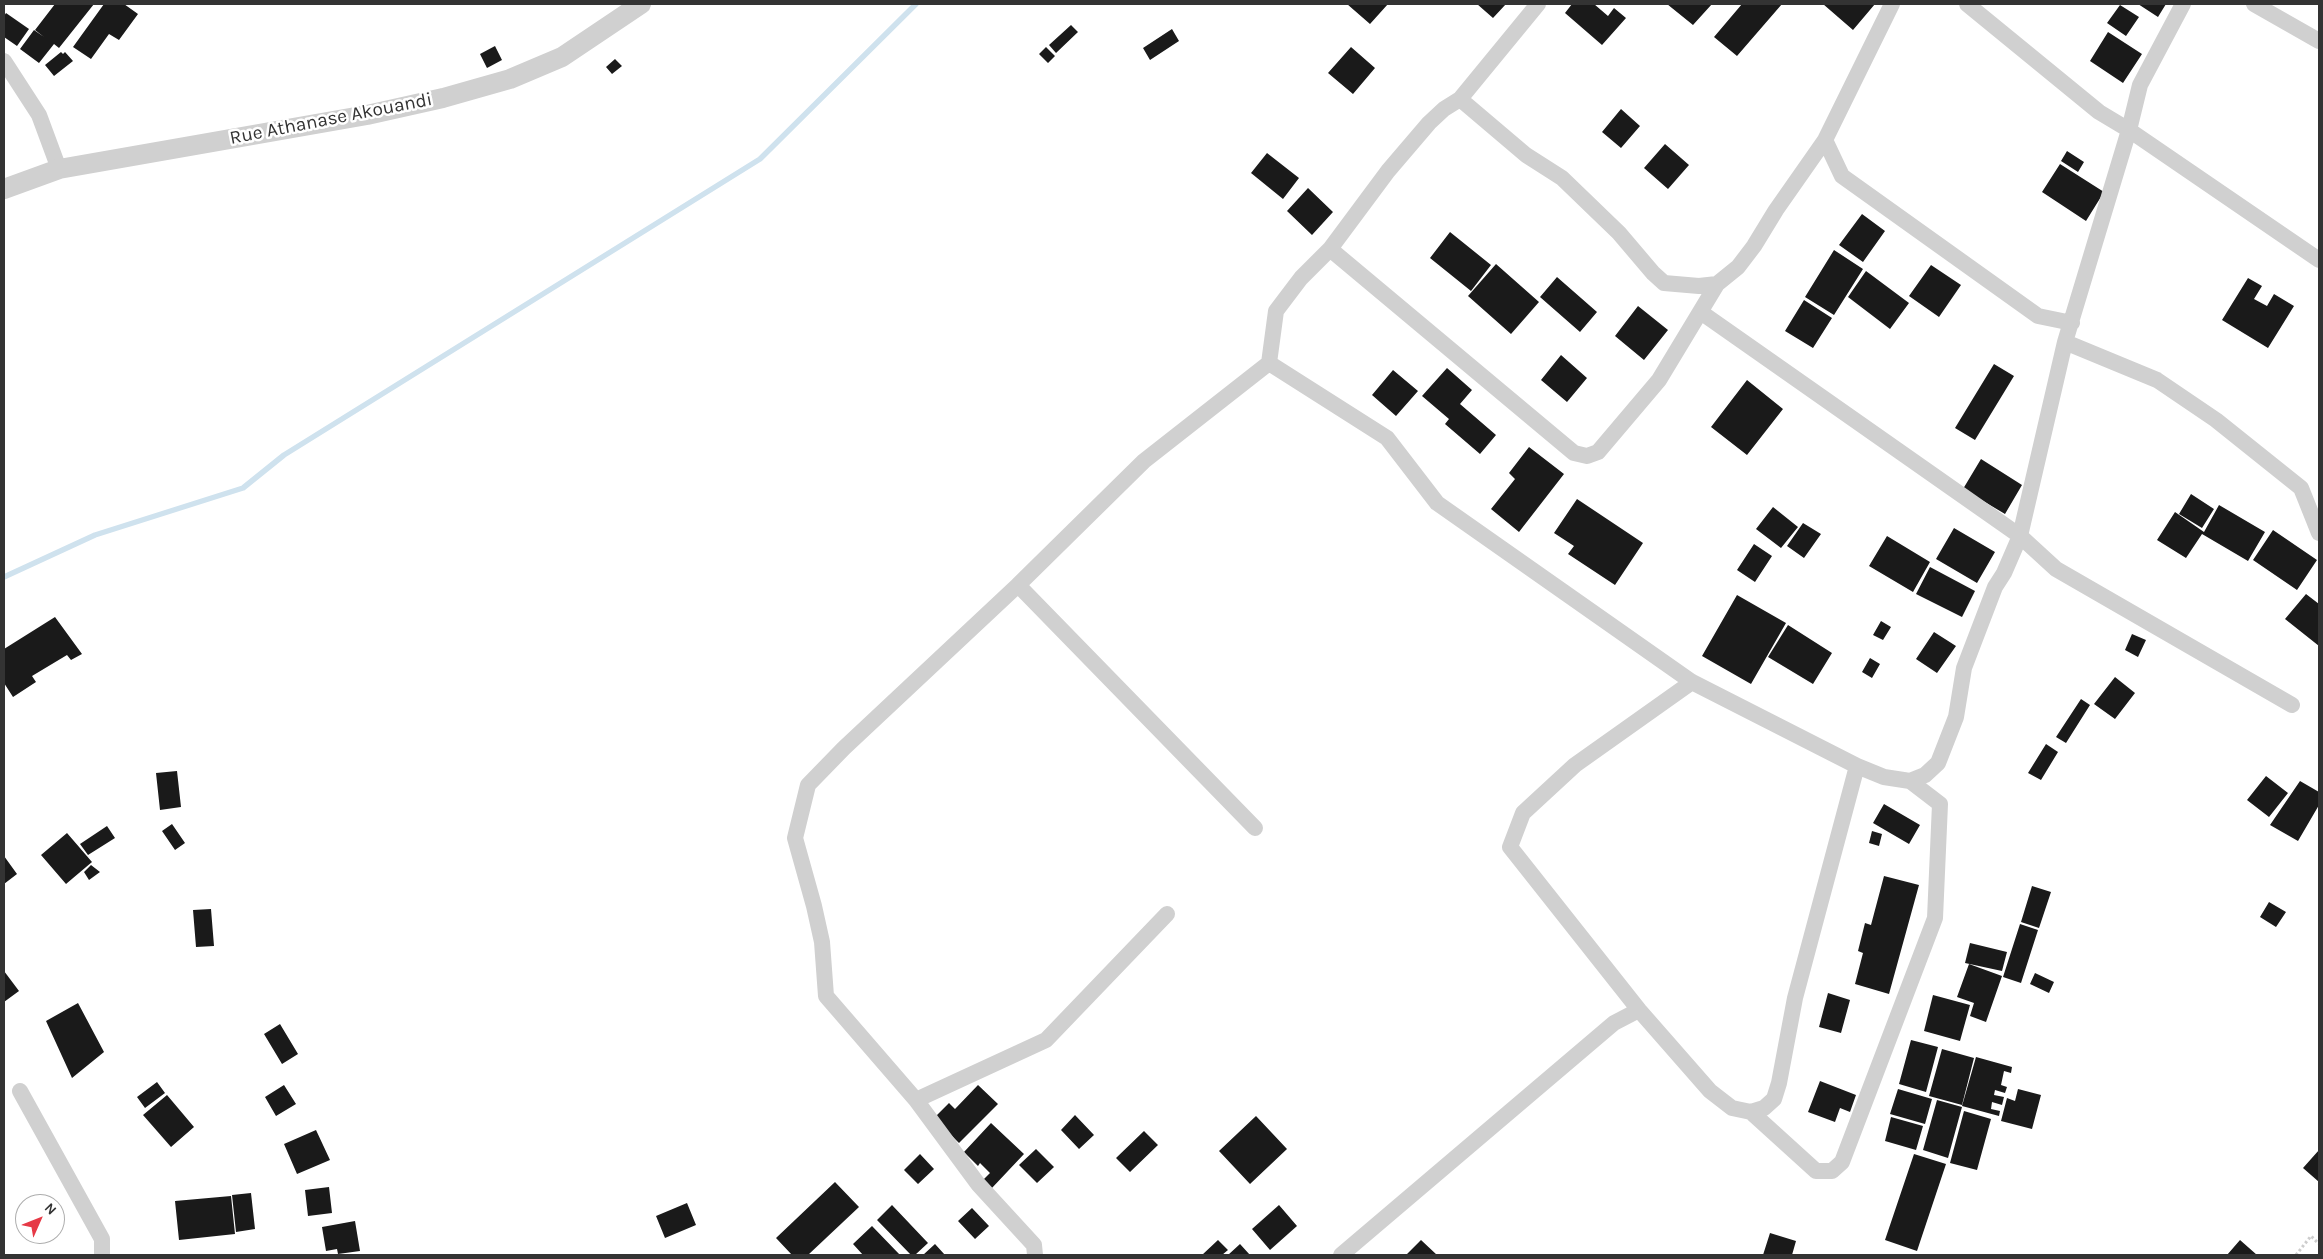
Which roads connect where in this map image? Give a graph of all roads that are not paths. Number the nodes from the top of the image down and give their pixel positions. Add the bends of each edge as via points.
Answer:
1 (641, 4) edge
2 (1538, 4) edge
3 (1892, 4) edge
4 (1967, 4) edge
5 (2183, 4) edge
6 (2254, 4) edge
7 (2319, 41) edge
8 (4, 61) edge
9 (1460, 99) junction
10 (2129, 130) junction
11 (1825, 140) junction
12 (58, 169) junction
13 (4, 189) edge
14 (1330, 249) junction
15 (2319, 260) edge
16 (1717, 284) junction
17 (1702, 313) junction
18 (2072, 323) junction
19 (2065, 342) junction
20 (1269, 363) junction
21 (2319, 533) edge
22 (2020, 536) junction
23 (1018, 585) junction
24 (1692, 682) junction
25 (2292, 705) dead end
26 (1857, 766) junction
27 (1910, 781) junction
28 (1254, 828) dead end
29 (1167, 914) dead end
30 (1638, 1010) junction
31 (20, 1091) dead end
32 (916, 1100) junction
33 (1751, 1112) junction
34 (102, 1255) edge
35 (1036, 1255) edge
36 (1341, 1255) edge

1 - 12 street, Rue Athanase Akouandi via 562,57 510,79 443,98 367,115
2 - 9 street
3 - 11 street
4 - 10 street via 2100,112
5 - 10 street via 2140,84
6 - 7 street
8 - 12 street via 39,115
9 - 14 street via 1444,109 1388,170
9 - 16 street via 1526,154 1562,178 1619,233 1664,283
10 - 15 street
10 - 18 street
11 - 16 street via 1754,246 1738,267
11 - 18 street via 1842,176 2038,316
12 - 13 street, Rue Athanase Akouandi
14 - 17 street via 1574,453 1586,456 1598,452 1659,380
14 - 20 street via 1276,310
16 - 17 street
17 - 22 street
18 - 19 street
19 - 21 street via 2157,380 2216,420 2301,488
19 - 22 street
20 - 23 street via 1144,461
20 - 24 street via 1388,438 1437,503
22 - 25 street via 2056,569
22 - 27 street via 1995,588 1964,668 1956,716 1938,763 1925,775
23 - 28 street
23 - 32 street via 808,785 795,838 822,942 826,996
24 - 26 street
24 - 30 street via 1574,766 1523,813 1510,847
26 - 27 street via 1884,777
26 - 33 street via 1794,998 1774,1099 1764,1108
27 - 33 street via 1940,804 1935,918 1842,1162 1832,1171 1816,1171
29 - 32 street via 1046,1040
30 - 33 street via 1710,1092 1732,1108
30 - 36 street via 1614,1023
31 - 34 street via 102,1239
32 - 35 street via 978,1184 1034,1245

